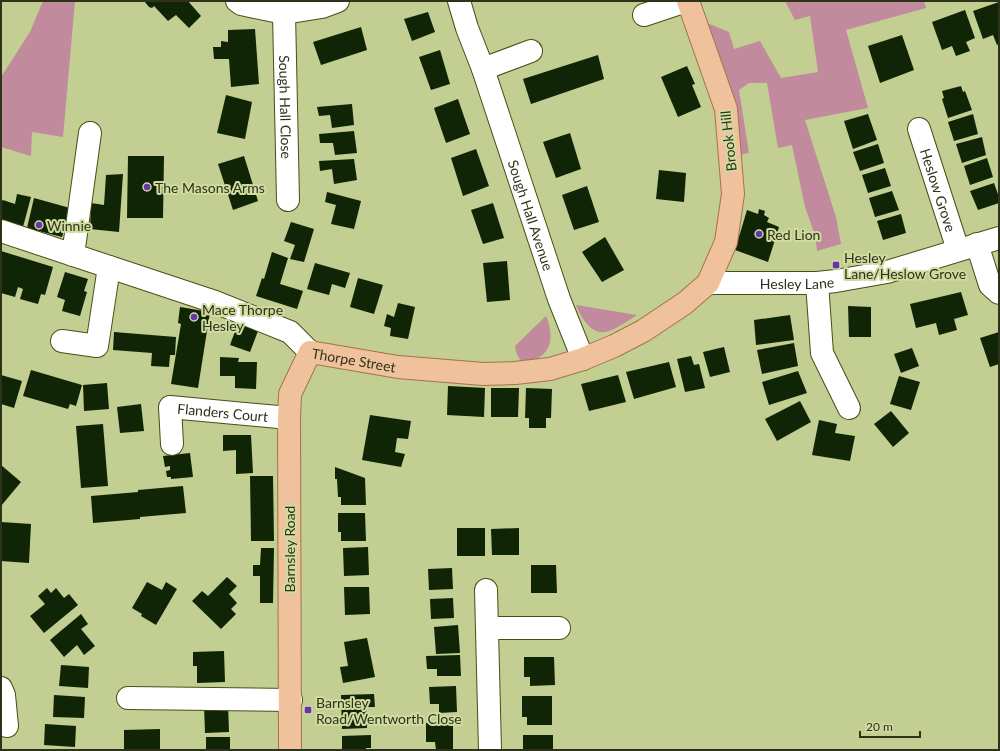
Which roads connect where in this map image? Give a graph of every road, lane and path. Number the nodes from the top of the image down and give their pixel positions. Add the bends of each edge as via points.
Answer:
1 (237, 1) edge
2 (338, 1) edge
3 (459, 1) edge
4 (687, 1) edge
5 (284, 13) junction
6 (644, 16) dead end
7 (531, 51) dead end
8 (484, 69) junction
9 (919, 129) dead end
10 (90, 133) dead end
11 (288, 200) dead end
12 (1, 231) edge
13 (999, 238) edge
14 (968, 247) junction
15 (73, 255) junction
16 (109, 267) junction
17 (708, 283) junction
18 (817, 284) junction
19 (999, 293) edge
20 (62, 341) dead end
21 (310, 352) junction
22 (583, 359) junction
23 (849, 408) dead end
24 (288, 418) junction
25 (172, 444) dead end
26 (486, 590) dead end
27 (487, 628) junction
28 (559, 628) dead end
29 (1, 688) edge
30 (128, 698) dead end
31 (291, 700) junction
32 (7, 726) dead end
33 (290, 750) edge
34 (490, 750) edge

1 - 5 street
2 - 5 street via 322,7
3 - 8 street, Sough Hall Avenue
4 - 6 street
4 - 17 main road, Brook Hill via 726,109 733,194 726,242
5 - 11 street, Sough Hall Close
7 - 8 street
8 - 22 street, Sough Hall Avenue via 559,299
9 - 14 street, Heslow Grove
10 - 15 street
12 - 15 street, Thorpe Street
13 - 14 street, Hesley Lane
14 - 18 street, Hesley Lane via 887,272
14 - 19 street via 990,285
15 - 16 street, Thorpe Street
16 - 20 street via 97,346
16 - 21 street, Thorpe Street via 215,302 290,332
17 - 18 street, Hesley Lane
17 - 22 main road, Thorpe Street via 686,304 666,317 614,346
18 - 23 street via 822,353
21 - 22 main road, Thorpe Street via 398,368 483,374 550,369
21 - 24 main road, Barnsley Road via 290,394
24 - 25 street, Flanders Court via 170,407
24 - 31 main road, Barnsley Road
26 - 27 street
27 - 28 street
27 - 34 street
29 - 32 street
30 - 31 street
31 - 33 main road, Barnsley Road

